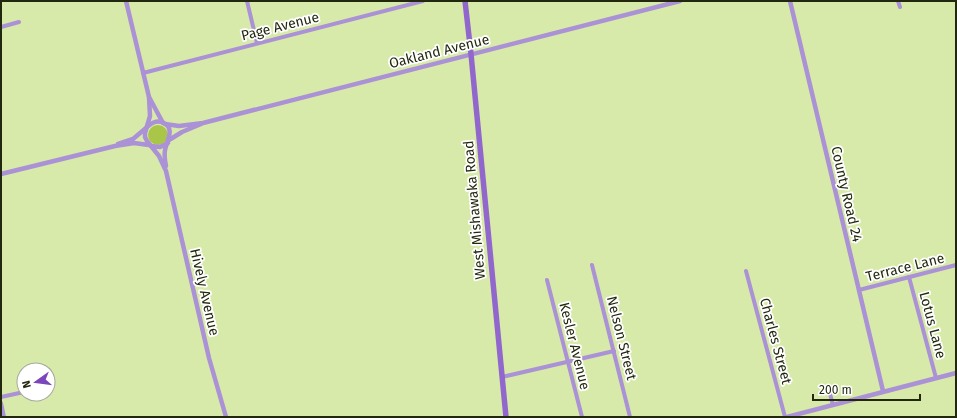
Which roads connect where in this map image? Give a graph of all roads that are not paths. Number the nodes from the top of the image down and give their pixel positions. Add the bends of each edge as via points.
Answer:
1 (126, 1) edge
2 (247, 1) edge
3 (423, 1) edge
4 (465, 1) edge
5 (680, 1) edge
6 (790, 1) edge
7 (898, 1) edge
8 (900, 7) dead end
9 (19, 22) dead end
10 (1, 27) edge
11 (257, 43) junction
12 (472, 54) junction
13 (143, 73) junction
14 (149, 98) junction
15 (203, 123) junction
16 (164, 124) junction
17 (147, 128) junction
18 (168, 142) junction
19 (150, 145) junction
20 (114, 146) junction
21 (166, 171) junction
22 (1, 174) edge
23 (592, 265) dead end
24 (956, 265) edge
25 (746, 271) dead end
26 (909, 277) junction
27 (547, 280) dead end
28 (859, 290) junction
29 (614, 351) junction
30 (568, 362) junction
31 (956, 373) edge
32 (502, 377) junction
33 (936, 378) junction
34 (883, 391) junction
35 (16, 394) edge
36 (830, 394) dead end
37 (1, 397) edge
38 (1, 403) edge
39 (833, 405) junction
40 (4, 417) edge
41 (226, 417) edge
42 (506, 417) edge
43 (582, 417) edge
44 (630, 417) edge
45 (786, 417) edge

1 - 13 street
2 - 11 street
3 - 11 street, Page Avenue
4 - 12 main road, West Mishawaka Road
5 - 12 street, Oakland Avenue
6 - 28 street, County Road 24
7 - 8 street
9 - 10 street
11 - 13 street, Page Avenue
12 - 15 street, Oakland Avenue
12 - 32 main road, West Mishawaka Road
13 - 14 street
14 - 16 street, Hively Avenue
14 - 17 street, Hively Avenue via 150,116
15 - 16 street, Oakland Avenue via 179,126
15 - 18 street, Oakland Avenue via 182,132
16 - 17 street via 154,122
16 - 18 street, Hively Avenue via 170,132
17 - 19 street, Hively Avenue via 145,137
17 - 20 street via 133,139
18 - 19 street via 160,147
18 - 21 street, Hively Avenue via 165,154
19 - 20 street via 140,143
19 - 21 street, Hively Avenue
20 - 22 street
21 - 41 street, Hively Avenue via 209,358
23 - 29 street, Nelson Street
24 - 26 street, Terrace Lane
25 - 45 street, Charles Street
26 - 28 street, Terrace Lane
26 - 33 street, Lotus Lane
27 - 30 street, Kesler Avenue
28 - 34 street, County Road 24
29 - 30 street
29 - 44 street, Nelson Street
30 - 32 street
30 - 43 street, Kesler Avenue
31 - 33 street
32 - 42 main road, West Mishawaka Road
33 - 34 street
34 - 39 street
35 - 37 street
36 - 39 street
38 - 40 street
39 - 45 street

